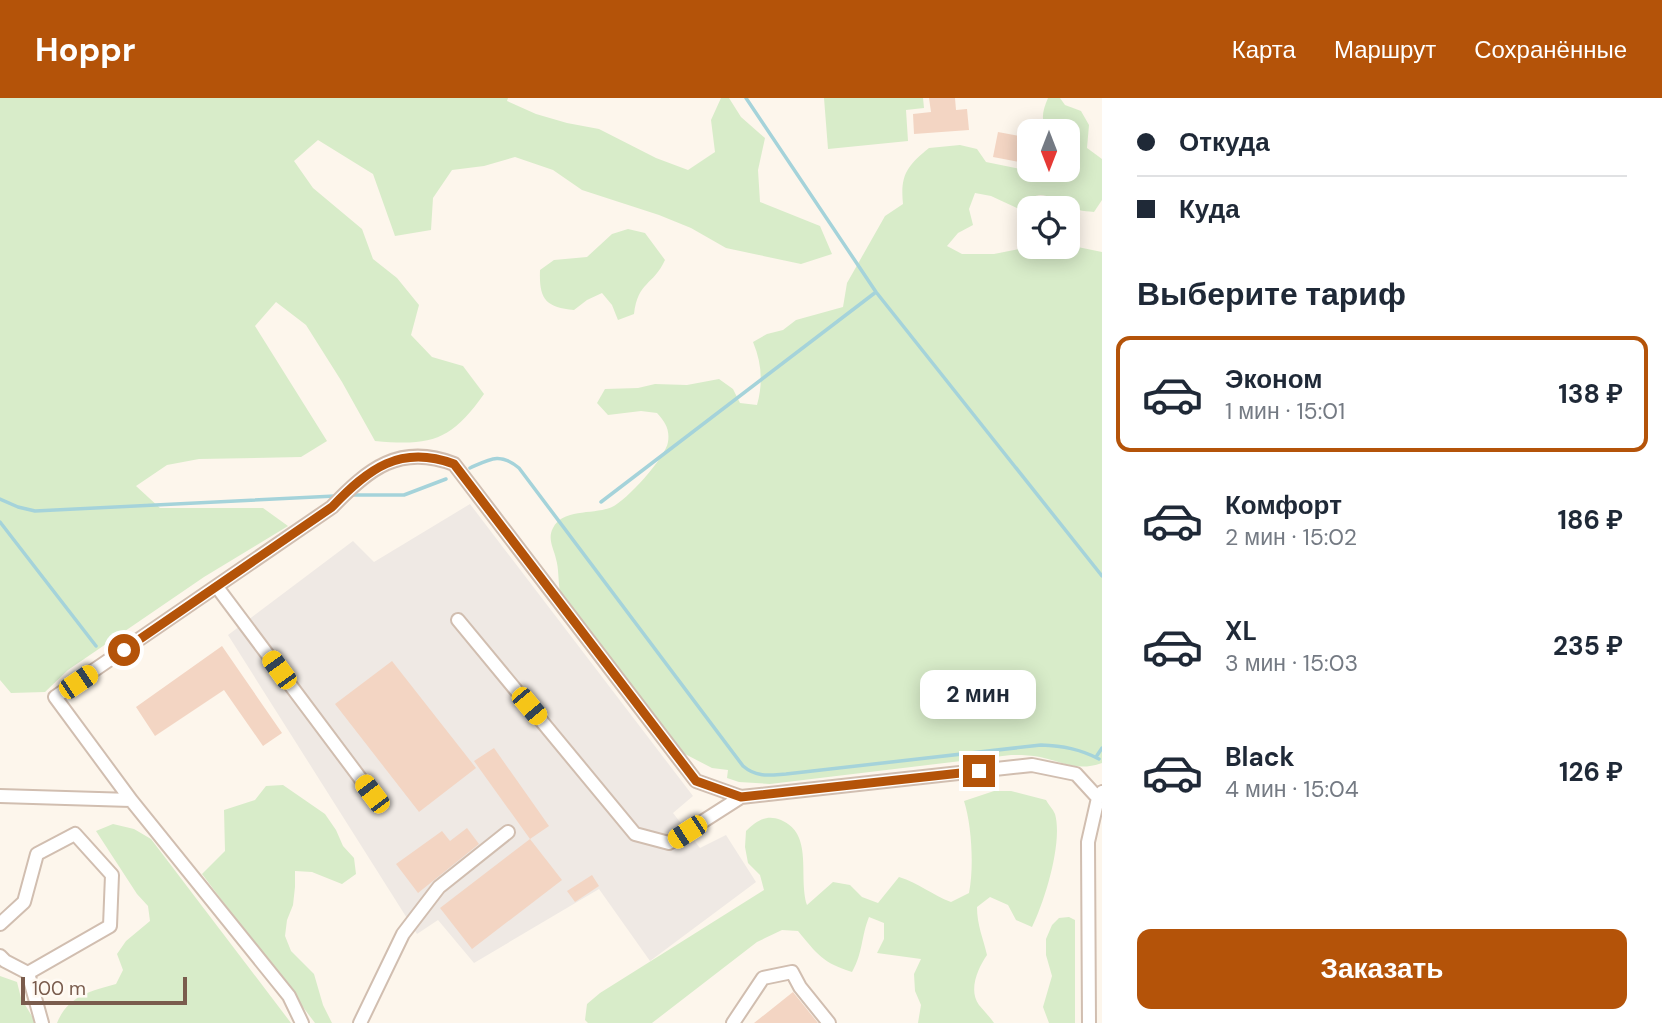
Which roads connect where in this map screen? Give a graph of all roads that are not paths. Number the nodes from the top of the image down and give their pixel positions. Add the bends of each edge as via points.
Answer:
1 (217, 587) junction
2 (458, 620) dead end
3 (372, 794) dead end
4 (1100, 795) edge
5 (0, 796) edge
6 (741, 797) junction
7 (131, 800) junction
8 (508, 832) dead end
9 (0, 924) edge
10 (0, 956) edge
11 (28, 973) junction
12 (42, 1023) edge
13 (302, 1023) edge
14 (360, 1023) edge
15 (733, 1023) edge
16 (829, 1023) edge
17 (1089, 1023) edge

1 - 3 street
1 - 6 street via 332,507 373,470 422,456 454,464 696,781
1 - 7 street via 55,697
2 - 6 street via 635,834 669,843
4 - 6 street via 1076,774 1032,765
4 - 17 street via 1088,842
5 - 7 street
7 - 13 street via 289,996
8 - 14 street via 439,887 403,934
9 - 11 street via 24,902 37,854 75,834 112,875 110,926
10 - 11 street
11 - 12 street
15 - 16 street via 763,978 792,972

